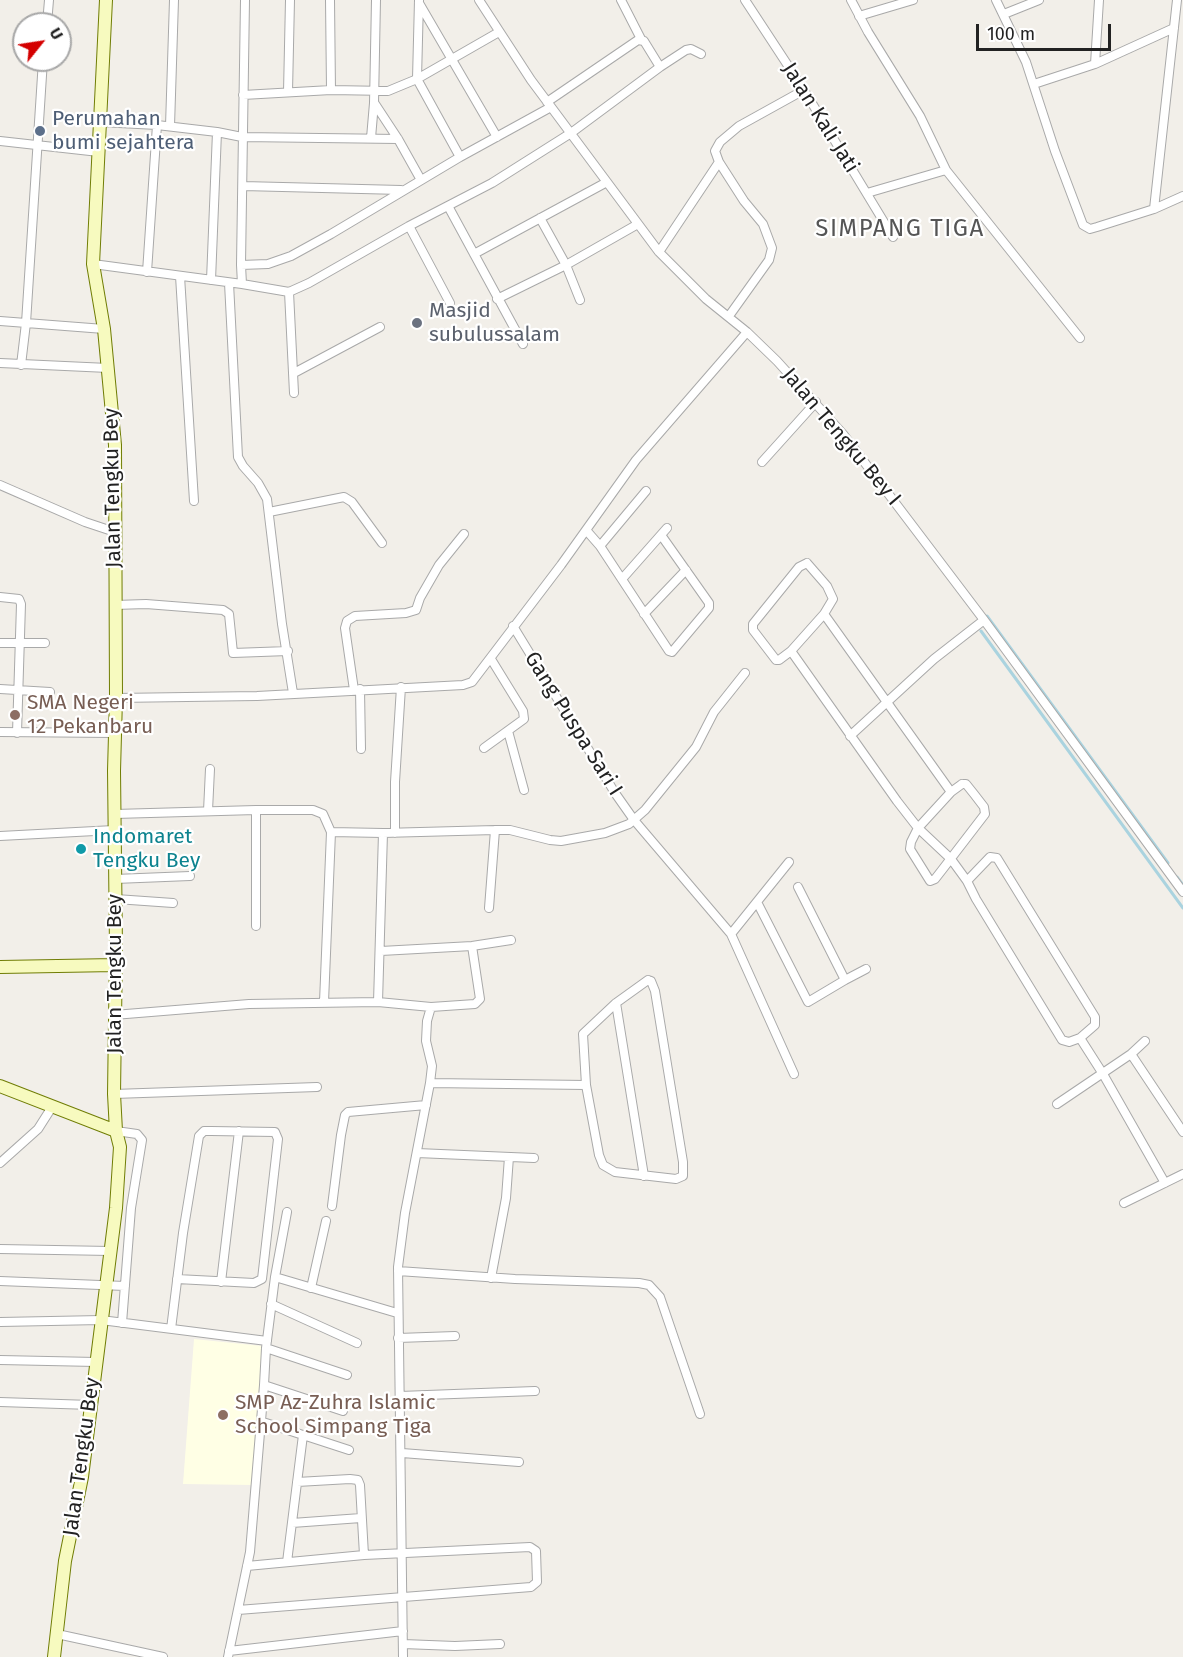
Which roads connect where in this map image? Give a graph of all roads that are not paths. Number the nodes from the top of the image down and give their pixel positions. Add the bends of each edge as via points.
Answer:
1 (106, 0) edge
2 (174, 0) edge
3 (246, 0) edge
4 (290, 0) edge
5 (330, 0) edge
6 (375, 0) edge
7 (479, 0) edge
8 (621, 0) edge
9 (745, 0) edge
10 (851, 0) edge
11 (913, 0) edge
12 (996, 0) edge
13 (1039, 0) edge
14 (1099, 0) edge
15 (1177, 0) edge
16 (419, 2) edge
17 (1004, 14) junction
18 (859, 16) junction
19 (1174, 28) junction
20 (499, 32) junction
21 (641, 39) junction
22 (701, 54) dead end
23 (452, 58) junction
24 (1095, 63) junction
25 (660, 67) junction
26 (43, 72) edge
27 (417, 80) junction
28 (1034, 84) junction
29 (331, 90) junction
30 (804, 90) junction
31 (374, 91) junction
32 (288, 92) junction
33 (243, 95) junction
34 (374, 103) junction
35 (549, 105) junction
36 (100, 122) junction
37 (157, 125) junction
38 (170, 126) junction
39 (217, 132) junction
40 (571, 133) junction
41 (242, 137) junction
42 (497, 137) junction
43 (371, 138) junction
44 (398, 139) junction
45 (0, 141) edge
46 (36, 145) junction
47 (99, 152) junction
48 (460, 157) junction
49 (719, 162) junction
50 (946, 170) junction
51 (421, 180) junction
52 (607, 182) junction
53 (243, 186) junction
54 (402, 190) junction
55 (867, 193) junction
56 (1183, 196) edge
57 (448, 206) junction
58 (1154, 209) junction
59 (540, 219) junction
60 (638, 224) junction
61 (409, 226) junction
62 (893, 237) dead end
63 (659, 252) junction
64 (474, 254) junction
65 (93, 264) junction
66 (241, 265) junction
67 (566, 266) junction
68 (147, 272) junction
69 (180, 276) junction
70 (210, 280) junction
71 (229, 283) junction
72 (242, 284) junction
73 (290, 292) junction
74 (497, 299) junction
75 (580, 300) dead end
76 (450, 303) dead end
77 (729, 316) junction
78 (0, 321) edge
79 (26, 323) junction
80 (380, 327) dead end
81 (105, 329) junction
82 (747, 332) junction
83 (1080, 338) dead end
84 (523, 344) dead end
85 (0, 363) edge
86 (21, 364) junction
87 (108, 368) junction
88 (294, 373) junction
89 (294, 393) dead end
90 (816, 402) junction
91 (762, 462) dead end
92 (0, 485) edge
93 (646, 491) dead end
94 (194, 501) dead end
95 (269, 512) junction
96 (586, 530) junction
97 (114, 532) junction
98 (464, 534) dead end
99 (381, 543) dead end
100 (600, 546) junction
101 (686, 570) junction
102 (622, 579) junction
103 (0, 597) edge
104 (115, 605) junction
105 (644, 614) junction
106 (824, 614) junction
107 (984, 620) junction
108 (513, 626) junction
109 (0, 643) edge
110 (20, 643) junction
111 (45, 643) dead end
112 (288, 651) junction
113 (791, 651) junction
114 (491, 659) junction
115 (745, 673) dead end
116 (401, 687) junction
117 (0, 689) edge
118 (17, 689) junction
119 (357, 689) junction
120 (50, 692) dead end
121 (294, 693) junction
122 (116, 698) junction
123 (887, 701) junction
124 (508, 731) junction
125 (0, 732) edge
126 (17, 733) junction
127 (115, 733) junction
128 (850, 736) junction
129 (484, 748) dead end
130 (362, 749) dead end
131 (210, 769) dead end
132 (524, 790) dead end
133 (951, 792) junction
134 (256, 810) junction
135 (208, 811) junction
136 (116, 814) junction
137 (634, 820) junction
138 (918, 828) junction
139 (114, 830) junction
140 (495, 830) junction
141 (331, 832) junction
142 (395, 832) junction
143 (383, 833) junction
144 (0, 836) edge
145 (951, 859) junction
146 (789, 862) dead end
147 (190, 876) dead end
148 (116, 879) junction
149 (967, 881) junction
150 (798, 886) dead end
151 (1183, 892) edge
152 (116, 899) junction
153 (757, 902) junction
154 (173, 903) dead end
155 (489, 908) dead end
156 (256, 926) dead end
157 (731, 934) junction
158 (511, 940) dead end
159 (472, 946) junction
160 (381, 951) junction
161 (115, 965) junction
162 (0, 967) edge
163 (866, 969) dead end
164 (845, 980) junction
165 (324, 1002) junction
166 (378, 1002) junction
167 (616, 1003) junction
168 (431, 1006) junction
169 (114, 1015) junction
170 (1080, 1038) junction
171 (1145, 1041) dead end
172 (1131, 1054) junction
173 (794, 1074) dead end
174 (1103, 1074) junction
175 (430, 1083) junction
176 (586, 1085) junction
177 (0, 1086) edge
178 (317, 1087) dead end
179 (114, 1094) junction
180 (1057, 1104) dead end
181 (426, 1105) junction
182 (52, 1107) junction
183 (116, 1131) junction
184 (239, 1131) junction
185 (1183, 1132) edge
186 (417, 1153) junction
187 (509, 1157) junction
188 (534, 1158) dead end
189 (0, 1163) edge
190 (1183, 1174) edge
191 (644, 1176) junction
192 (1165, 1183) junction
193 (1124, 1203) dead end
194 (332, 1206) dead end
195 (288, 1212) dead end
196 (326, 1221) dead end
197 (0, 1249) edge
198 (110, 1251) junction
199 (398, 1271) junction
200 (275, 1277) junction
201 (490, 1278) junction
202 (177, 1279) junction
203 (0, 1281) edge
204 (221, 1282) junction
205 (105, 1284) junction
206 (125, 1286) junction
207 (311, 1288) junction
208 (271, 1304) junction
209 (397, 1312) junction
210 (101, 1320) junction
211 (0, 1322) edge
212 (122, 1323) junction
213 (171, 1329) junction
214 (455, 1336) dead end
215 (398, 1338) junction
216 (357, 1343) dead end
217 (267, 1345) junction
218 (0, 1360) edge
219 (96, 1362) junction
220 (347, 1375) dead end
221 (264, 1385) junction
222 (535, 1391) dead end
223 (400, 1396) junction
224 (0, 1401) edge
225 (91, 1405) junction
226 (343, 1411) dead end
227 (700, 1414) dead end
228 (263, 1422) junction
229 (303, 1435) junction
230 (349, 1450) dead end
231 (402, 1453) junction
232 (519, 1462) dead end
233 (297, 1482) junction
234 (362, 1518) junction
235 (292, 1523) junction
236 (403, 1553) junction
237 (364, 1555) junction
238 (287, 1562) junction
239 (247, 1566) junction
240 (403, 1596) junction
241 (238, 1610) junction
242 (403, 1631) junction
243 (57, 1634) junction
244 (403, 1644) junction
245 (500, 1644) dead end
246 (229, 1654) edge
247 (54, 1657) edge
248 (163, 1657) edge
249 (403, 1657) edge

1 - 36 main road, Jalan Tengku Bey
2 - 38 street
3 - 33 street
4 - 32 street
5 - 29 street
6 - 31 street
7 - 20 street, Jalan Tengku Bey I
8 - 21 street
9 - 30 street, Jalan Kali Jati
10 - 18 street
11 - 18 street
12 - 17 street
13 - 17 street
14 - 24 street
15 - 19 street
16 - 23 street
16 - 27 street
17 - 28 street
18 - 50 street via 920,116
19 - 24 street
19 - 58 street
20 - 23 street
20 - 35 street, Jalan Tengku Bey I
21 - 25 street
21 - 35 street
22 - 25 street via 686,50
23 - 27 street
23 - 42 street
24 - 28 street
25 - 40 street
26 - 46 street
27 - 31 street via 388,91
27 - 48 street
28 - 58 street via 1083,225 1090,229
29 - 31 street
29 - 32 street
30 - 49 street via 739,126 717,147
30 - 55 street, Jalan Kali Jati
31 - 34 street
32 - 33 street
33 - 41 street
34 - 43 street
34 - 44 street
35 - 40 street, Jalan Tengku Bey I
35 - 42 street
36 - 37 street
36 - 47 main road, Jalan Tengku Bey
37 - 38 street
37 - 68 street
38 - 39 street
39 - 41 street
39 - 70 street
40 - 52 street, Jalan Tengku Bey I
40 - 57 street
41 - 43 street
41 - 53 street
42 - 48 street
43 - 44 street
44 - 51 street
45 - 46 street
46 - 47 street
46 - 79 street
47 - 65 main road, Jalan Tengku Bey
48 - 51 street
49 - 63 street
49 - 77 street via 763,224 771,248 769,260
50 - 55 street
50 - 83 street
51 - 54 street
52 - 59 street
52 - 60 street, Jalan Tengku Bey I
53 - 54 street
53 - 66 street
54 - 66 street via 291,256 268,264
55 - 62 street, Jalan Kali Jati
56 - 58 street
57 - 61 street
57 - 64 street
59 - 64 street
59 - 67 street
60 - 63 street, Jalan Tengku Bey I
60 - 67 street
61 - 73 street
61 - 76 street
63 - 77 street, Jalan Tengku Bey I
64 - 74 street
65 - 68 street
65 - 81 main road, Jalan Tengku Bey
66 - 72 street
67 - 74 street
67 - 75 street
68 - 69 street
69 - 70 street
69 - 94 street
70 - 71 street
71 - 72 street
71 - 95 street via 238,457 262,490
72 - 73 street
73 - 88 street
74 - 84 street
77 - 82 street, Jalan Tengku Bey I
78 - 79 street
79 - 81 street
79 - 86 street
80 - 88 street
81 - 87 main road, Jalan Tengku Bey
82 - 90 street, Jalan Tengku Bey I
82 - 96 street via 636,460
85 - 86 street
86 - 87 street
87 - 97 main road, Jalan Tengku Bey via 115,445
88 - 89 street
90 - 91 street
90 - 107 street, Jalan Tengku Bey I
92 - 97 street
93 - 100 street
95 - 99 street via 344,497 352,502
95 - 112 street
96 - 100 street
96 - 108 street
97 - 104 main road, Jalan Tengku Bey
98 - 119 street via 439,565 416,610 355,616 347,621
100 - 102 street
101 - 102 street via 664,532
101 - 105 street
101 - 105 street via 709,608 675,650 669,651
102 - 105 street
103 - 110 street via 20,601
104 - 112 street via 223,610 229,614 233,653
104 - 122 main road, Jalan Tengku Bey
106 - 113 street
106 - 113 street via 832,594 811,566 803,564 752,628 776,660
106 - 123 street
107 - 123 street
107 - 151 street, Jalan Tengku Bey I
108 - 114 street
108 - 137 street, Gang Puspa Sari I
109 - 110 street
110 - 111 street
110 - 118 street
112 - 121 street
113 - 128 street
114 - 116 street via 467,684
114 - 124 street via 524,714 522,721
115 - 137 street via 714,712 696,747
116 - 119 street
116 - 142 street
117 - 118 street
118 - 120 street
118 - 126 street
119 - 121 street
119 - 130 street
121 - 122 street
122 - 127 main road, Jalan Tengku Bey
123 - 128 street
123 - 133 street
124 - 129 street
124 - 132 street
125 - 126 street
126 - 127 street
127 - 136 main road, Jalan Tengku Bey
128 - 138 street
131 - 135 street
133 - 138 street
133 - 145 street via 966,784 986,811
134 - 135 street
134 - 141 street via 318,811
134 - 156 street
135 - 136 street
136 - 139 main road, Jalan Tengku Bey
137 - 140 street via 605,832 561,841
137 - 157 street, Gang Puspa Sari I
138 - 145 street
138 - 145 street via 910,849 930,881
139 - 144 street
139 - 148 main road, Jalan Tengku Bey
140 - 142 street
140 - 155 street
141 - 143 street
141 - 165 street
142 - 143 street
143 - 160 street
145 - 149 street
146 - 153 street
147 - 148 street
148 - 152 main road, Jalan Tengku Bey
149 - 170 street via 1062,1040
149 - 170 street via 990,857 997,858 1095,1017 1092,1028
150 - 164 street
152 - 154 street
152 - 161 main road, Jalan Tengku Bey
153 - 157 street
153 - 164 street via 808,1002
157 - 173 street, Gang Puspa Sari I
158 - 159 street
159 - 160 street
159 - 168 street via 479,1001
160 - 166 street
161 - 162 main road
161 - 169 main road, Jalan Tengku Bey
163 - 164 street
165 - 166 street
165 - 169 street
166 - 168 street
167 - 176 street via 583,1034
167 - 191 street
167 - 191 street via 645,981 651,981 683,1173 676,1179
168 - 175 street via 426,1041 432,1066
169 - 179 main road, Jalan Tengku Bey
170 - 174 street
171 - 172 street
172 - 174 street
172 - 185 street
174 - 180 street
174 - 192 street
175 - 176 street
175 - 181 street
176 - 191 street via 601,1161 615,1172
177 - 182 main road
178 - 179 street
179 - 183 main road, Jalan Tengku Bey
181 - 186 street
181 - 194 street via 345,1115
182 - 183 main road
182 - 189 street via 38,1129
183 - 198 main road, Jalan Tengku Bey via 120,1147
183 - 206 street via 138,1134 142,1140 131,1208
184 - 202 street via 204,1131 199,1136
184 - 204 street
184 - 204 street via 273,1131 278,1139 263,1276 254,1283
186 - 187 street
186 - 199 street
187 - 188 street
187 - 201 street via 506,1198
190 - 192 street
192 - 193 street
195 - 200 street
196 - 207 street
197 - 198 street
198 - 205 main road, Jalan Tengku Bey
199 - 201 street
199 - 209 street
200 - 207 street
200 - 208 street
201 - 227 street via 649,1285 660,1297
202 - 204 street
202 - 213 street
203 - 205 street
205 - 206 street
205 - 210 main road, Jalan Tengku Bey
206 - 212 street
207 - 209 street
208 - 216 street
208 - 217 street
209 - 215 street
210 - 211 street
210 - 212 street
210 - 219 main road, Jalan Tengku Bey
212 - 213 street
213 - 217 street
214 - 215 street
215 - 223 street
217 - 220 street
217 - 221 street
218 - 219 street
219 - 225 main road, Jalan Tengku Bey
221 - 226 street
221 - 228 street
222 - 223 street
223 - 231 street
224 - 225 street
225 - 243 main road, Jalan Tengku Bey
228 - 229 street
228 - 239 street
229 - 230 street
229 - 233 street
231 - 232 street
231 - 236 street
233 - 234 street via 358,1480
233 - 235 street
234 - 235 street
234 - 237 street
235 - 238 street
236 - 237 street
236 - 240 street
236 - 240 street via 530,1547 536,1551 537,1582 531,1587
237 - 238 street
238 - 239 street
239 - 241 street
240 - 241 street
240 - 242 street
241 - 246 street
242 - 244 street
242 - 246 street
243 - 247 main road, Jalan Tengku Bey
243 - 248 street
244 - 245 street
244 - 249 street

